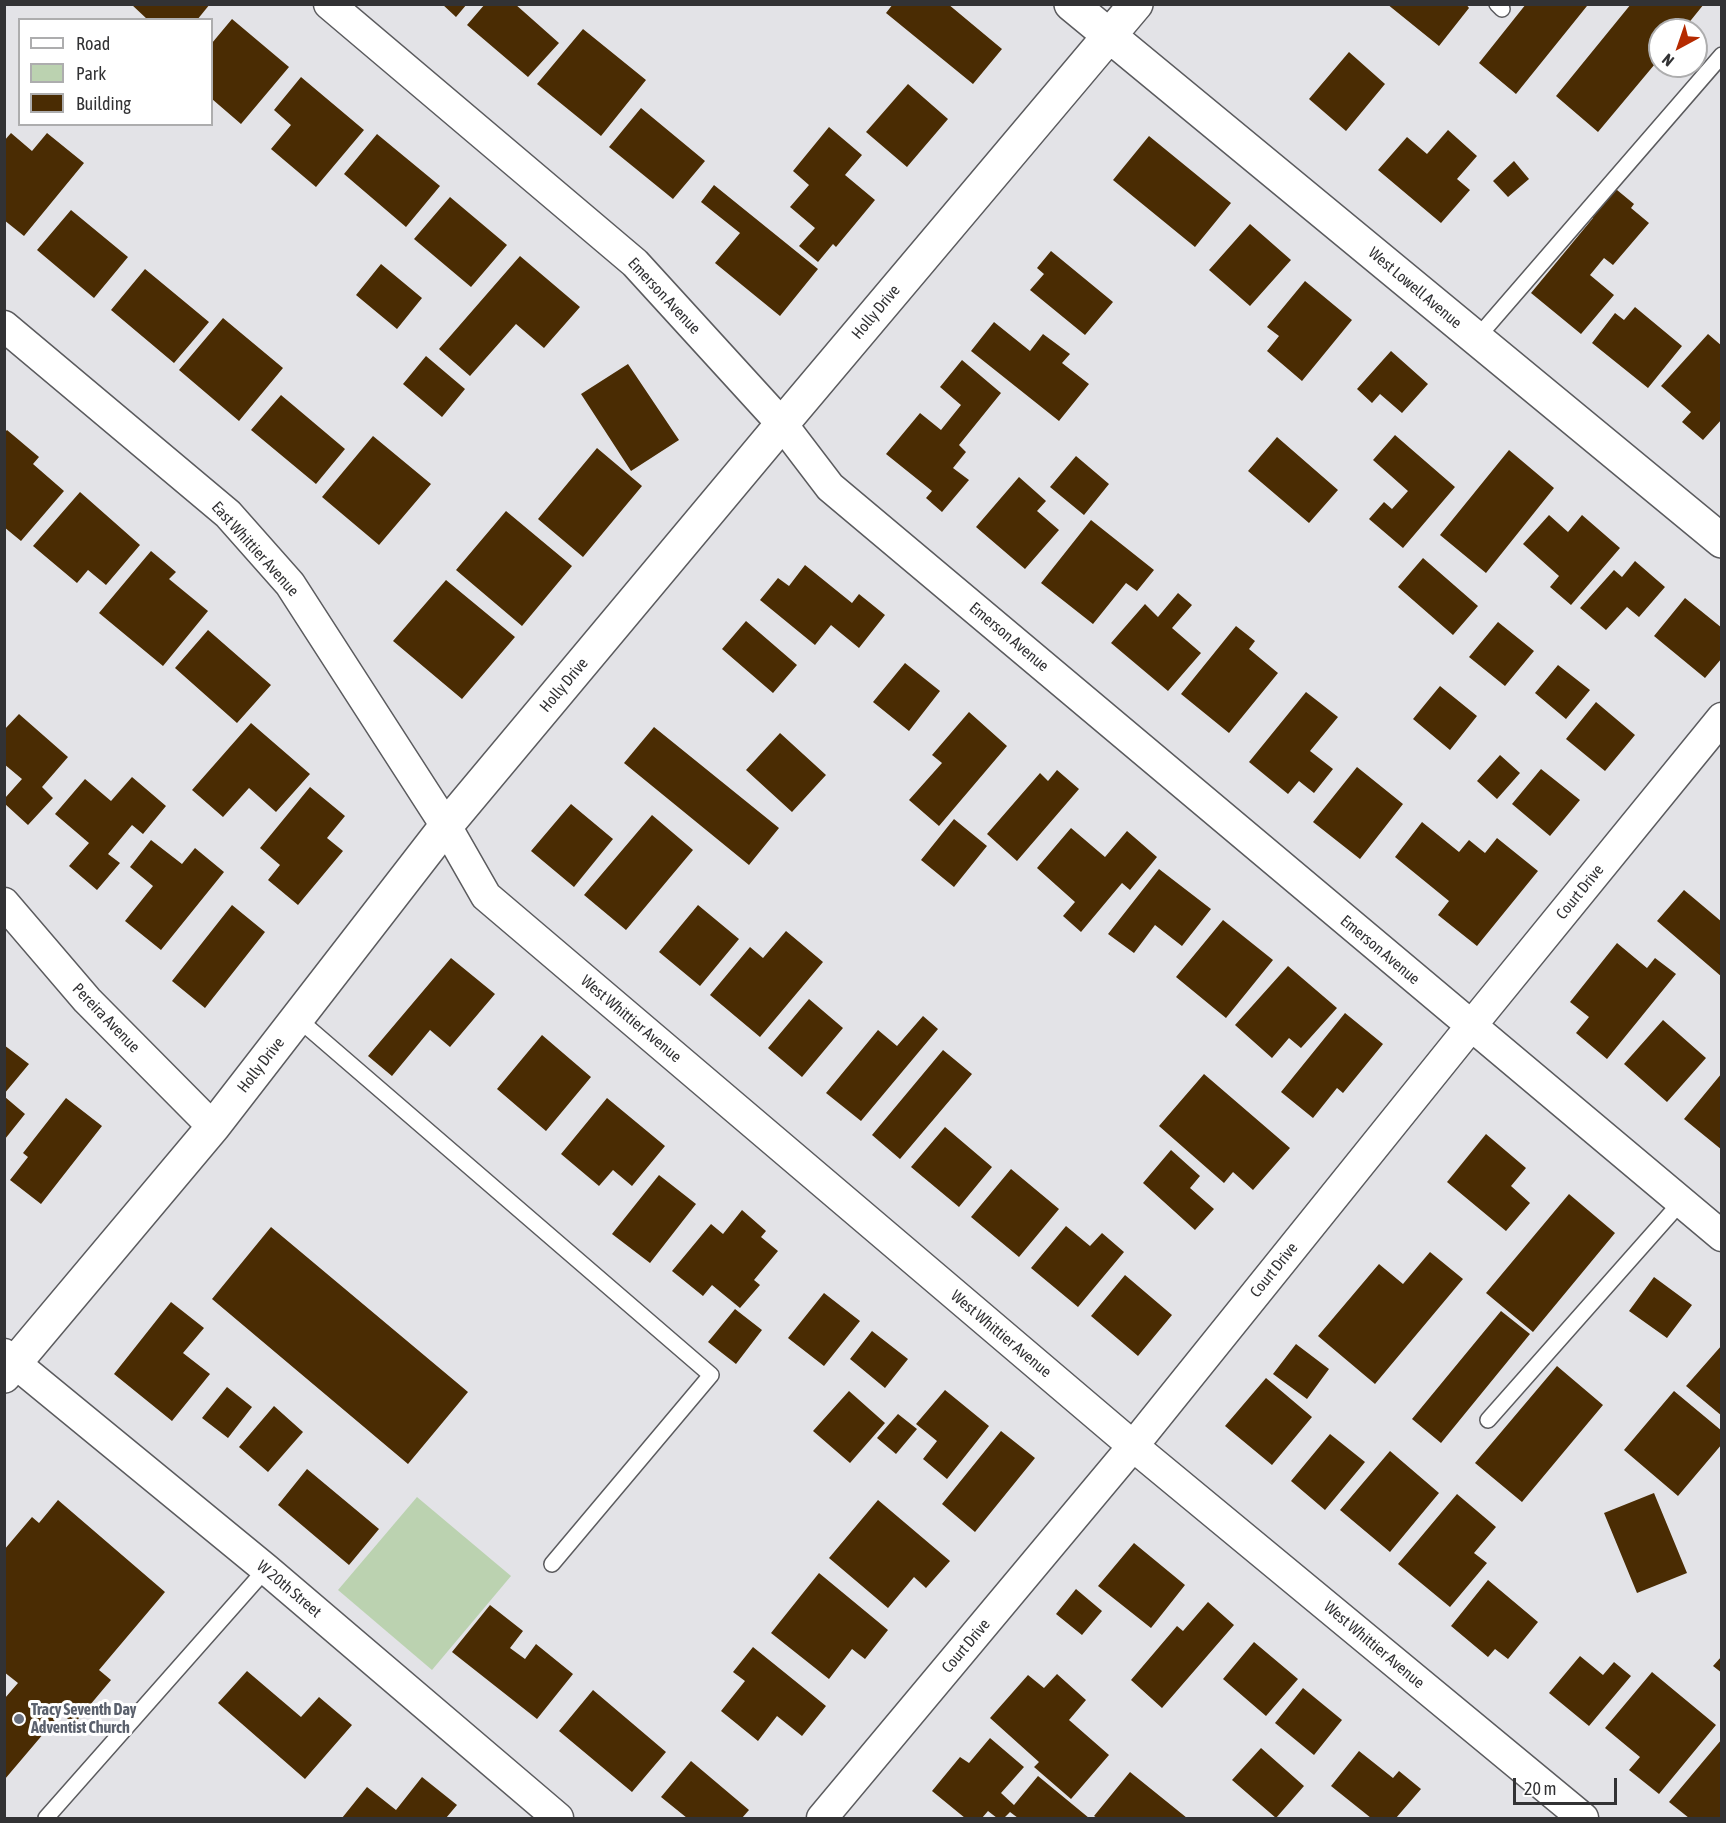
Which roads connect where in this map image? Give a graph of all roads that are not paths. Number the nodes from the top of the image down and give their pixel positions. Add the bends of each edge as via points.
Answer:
1 (328, 4) edge
2 (1071, 4) edge
3 (1136, 4) edge
4 (1109, 36) junction
5 (1722, 55) edge
6 (4, 326) edge
7 (1476, 339) junction
8 (782, 424) junction
9 (1722, 541) edge
10 (1722, 718) edge
11 (446, 826) junction
12 (4, 903) edge
13 (297, 1018) junction
14 (1471, 1026) junction
15 (213, 1126) junction
16 (1681, 1202) junction
17 (1722, 1236) edge
18 (8, 1364) edge
19 (1488, 1420) dead end
20 (1133, 1446) junction
21 (552, 1564) dead end
22 (266, 1569) junction
23 (46, 1818) edge
24 (558, 1818) edge
25 (822, 1818) edge
26 (1582, 1818) edge

1 - 8 street, Emerson Avenue via 635,263
2 - 4 street, West Lowell Avenue
3 - 4 street, Holly Drive
4 - 7 street, West Lowell Avenue
4 - 8 street, Holly Drive
5 - 7 lane
6 - 11 street, East Whittier Avenue via 228,514 290,584
7 - 9 street, West Lowell Avenue
8 - 11 street, Holly Drive
8 - 14 street, Emerson Avenue via 830,487
10 - 14 street, Court Drive
11 - 13 street, Holly Drive
11 - 20 street, West Whittier Avenue via 486,896
12 - 15 street, Pereira Avenue via 87,1000
13 - 15 street, Holly Drive
13 - 21 lane via 711,1375
14 - 16 street, Emerson Avenue
14 - 20 street, Court Drive
15 - 18 street, Holly Drive
16 - 17 street, Emerson Avenue
16 - 19 lane
18 - 22 street, W 20th Street
20 - 25 street, Court Drive
20 - 26 street, West Whittier Avenue
22 - 23 lane
22 - 24 street, W 20th Street

